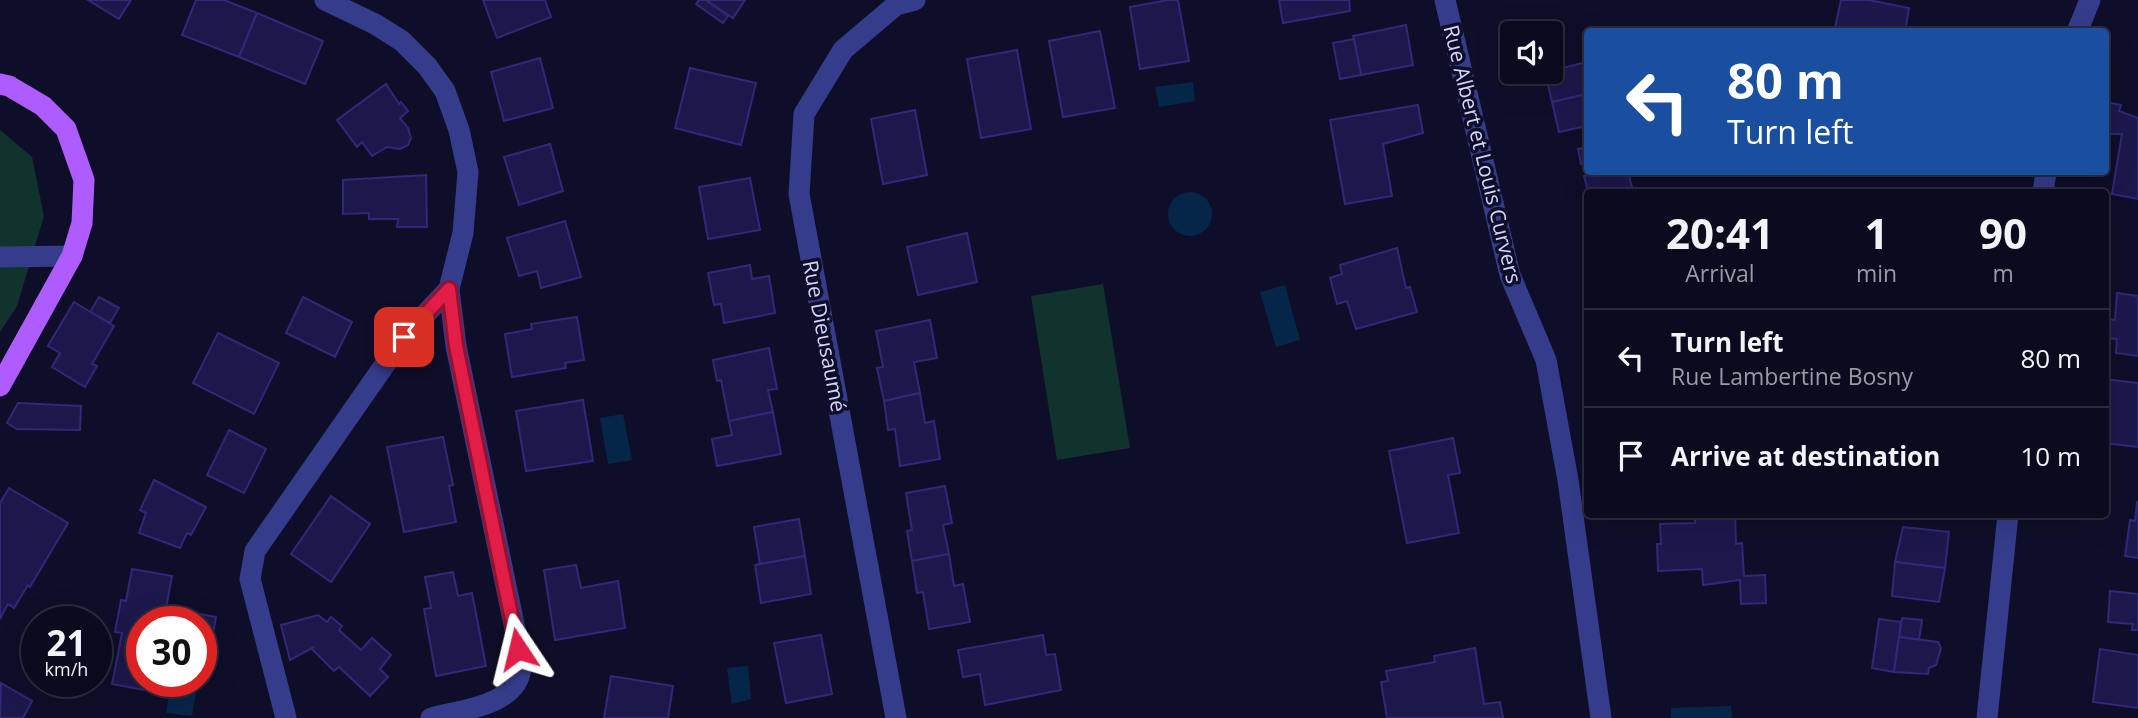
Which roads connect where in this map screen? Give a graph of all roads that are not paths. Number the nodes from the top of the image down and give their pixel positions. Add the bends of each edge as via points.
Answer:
1 (325, 0) edge
2 (915, 0) edge
3 (1445, 0) edge
4 (2090, 0) edge
5 (2079, 28) edge
6 (0, 84) edge
7 (72, 256) junction
8 (0, 257) edge
9 (449, 289) junction
10 (0, 386) edge
11 (2008, 518) edge
12 (286, 718) edge
13 (431, 718) edge
14 (896, 718) edge
15 (1601, 718) edge
16 (1987, 718) edge

1 - 9 street via 402,41 445,91 468,172 463,233
2 - 14 street, Rue Dieusaumé via 896,5 843,50 804,114 799,194
3 - 15 street, Rue Albert et Louis Curvers via 1510,275 1546,360 1568,480
4 - 5 street
6 - 7 main road via 43,106 66,129 84,180 82,223
7 - 8 street
7 - 10 main road
9 - 12 street via 404,337 255,551 250,579
9 - 13 street via 456,346 521,669 512,690 492,702
11 - 16 street

